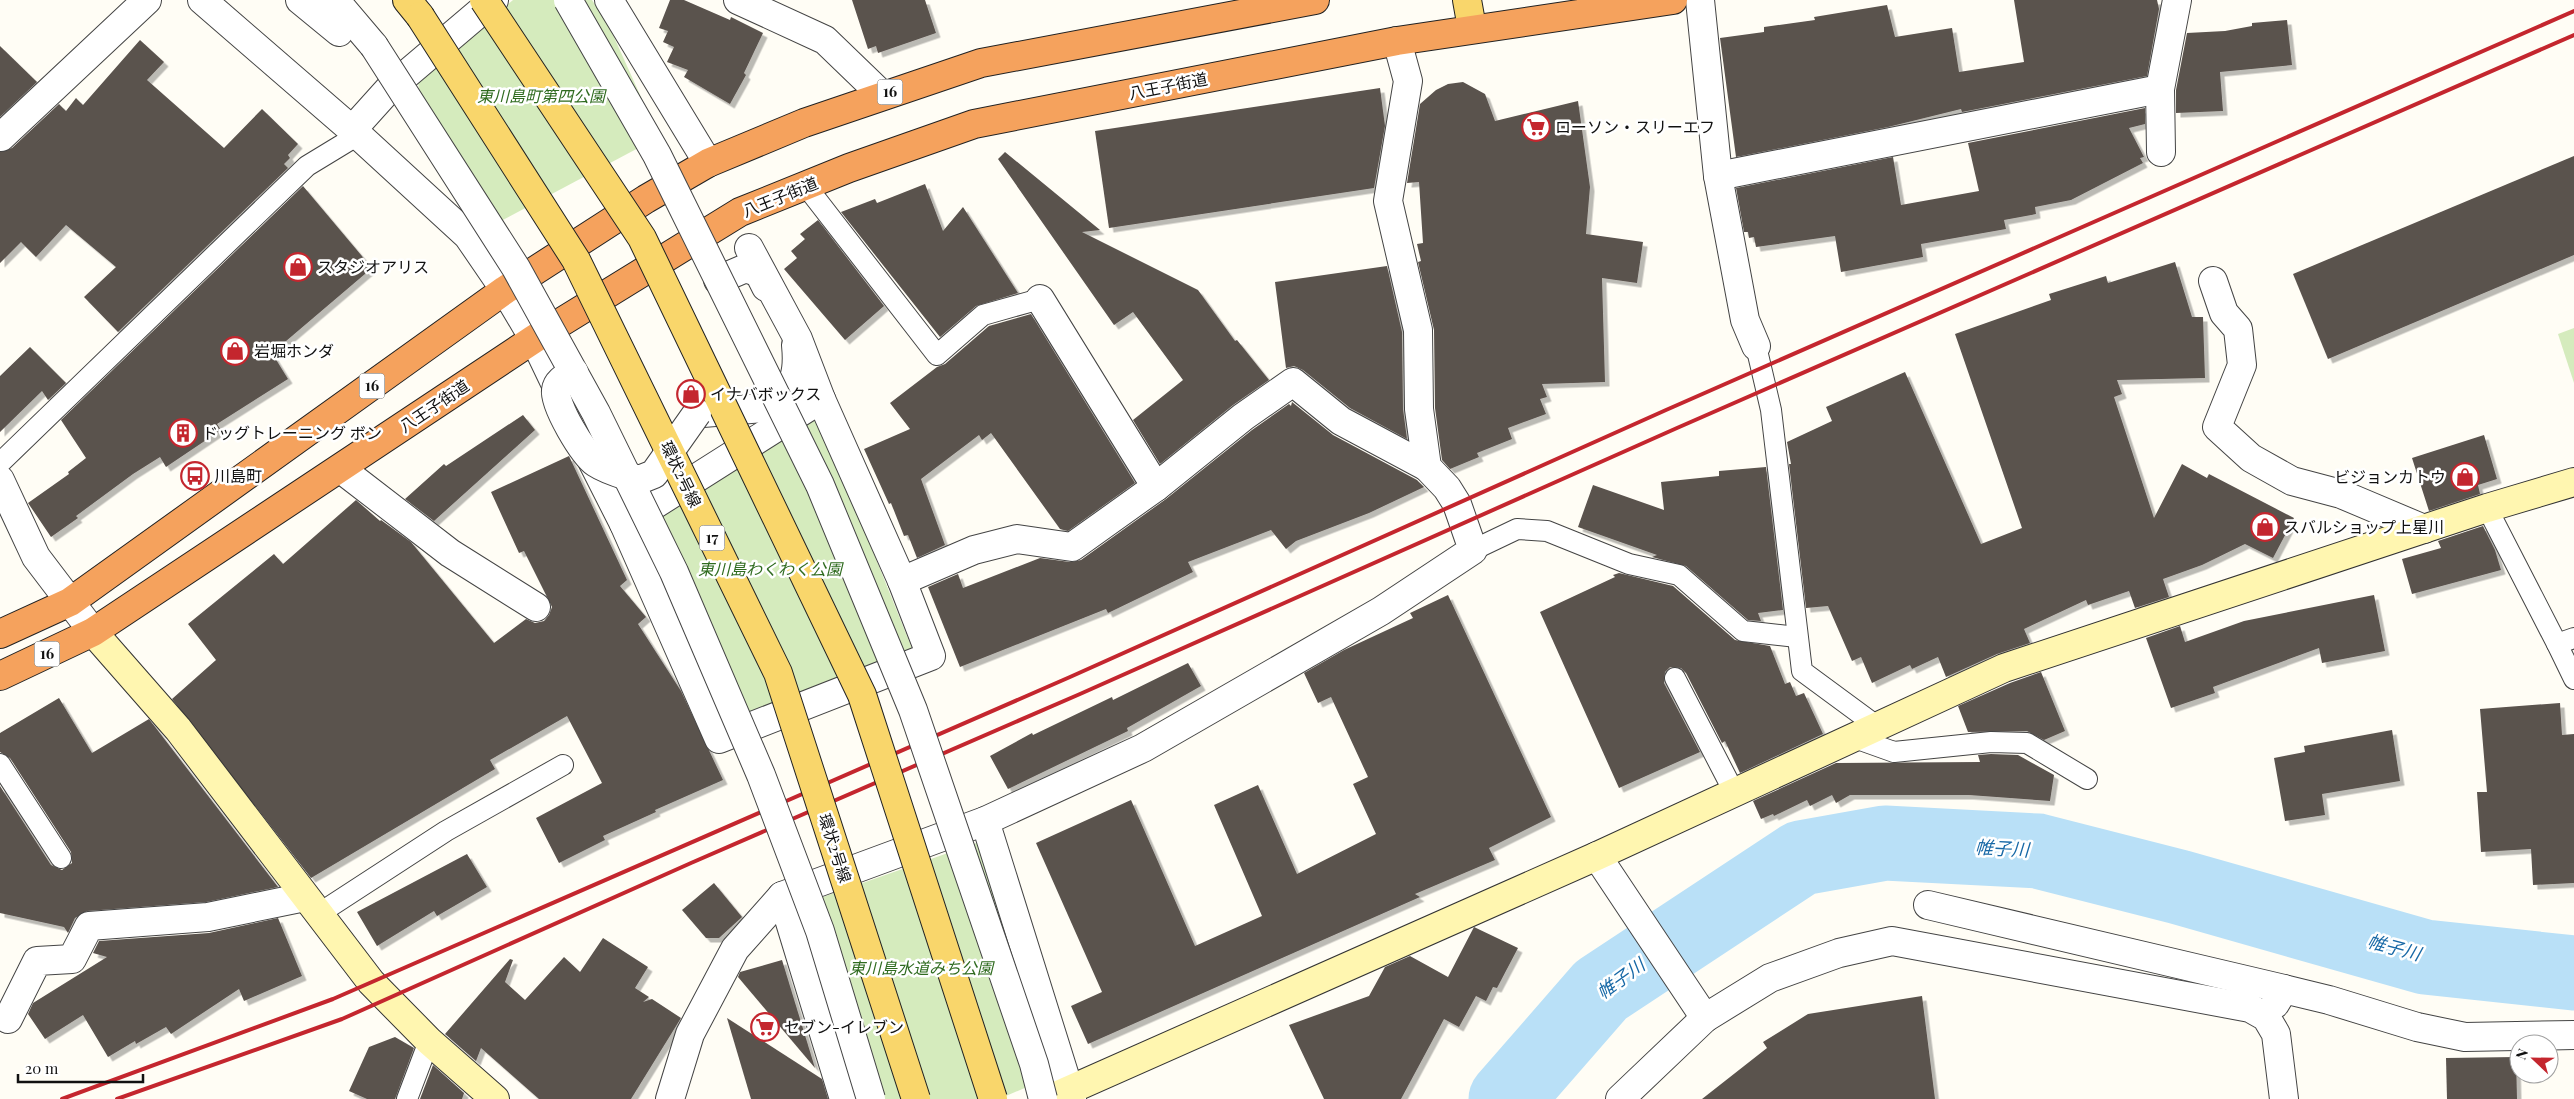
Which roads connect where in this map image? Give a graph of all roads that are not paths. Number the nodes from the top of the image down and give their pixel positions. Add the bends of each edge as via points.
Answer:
1 (147, 0) edge
2 (202, 0) edge
3 (300, 0) edge
4 (335, 0) edge
5 (484, 0) edge
6 (494, 0) edge
7 (568, 0) edge
8 (609, 0) edge
9 (738, 0) edge
10 (1315, 0) edge
11 (1466, 0) edge
12 (1673, 0) edge
13 (1700, 0) edge
14 (2177, 0) edge
15 (414, 8) edge
16 (1472, 28) junction
17 (339, 32) dead end
18 (1397, 41) junction
19 (2160, 89) junction
20 (882, 95) junction
21 (355, 133) junction
22 (1, 137) edge
23 (2161, 152) dead end
24 (708, 163) junction
25 (1718, 176) junction
26 (806, 186) junction
27 (749, 248) dead end
28 (718, 280) junction
29 (2213, 280) dead end
30 (505, 290) junction
31 (1040, 299) joint
32 (534, 339) junction
33 (1756, 346) joint
34 (574, 372) junction
35 (821, 399) junction
36 (0, 463) edge
37 (1427, 467) junction
38 (341, 469) junction
39 (0, 480) edge
40 (2574, 482) edge
41 (1156, 487) junction
42 (2487, 508) junction
43 (624, 524) junction
44 (2424, 529) junction
45 (1473, 550) junction
46 (902, 581) junction
47 (70, 602) junction
48 (536, 607) dead end
49 (93, 632) junction
50 (0, 634) edge
51 (1797, 636) junction
52 (2565, 641) edge
53 (0, 676) edge
54 (1675, 678) dead end
55 (2574, 679) edge
56 (1878, 726) junction
57 (1852, 737) junction
58 (0, 764) edge
59 (563, 765) dead end
60 (2087, 779) dead end
61 (1734, 792) junction
62 (985, 821) junction
63 (1597, 856) junction
64 (61, 858) dead end
65 (782, 896) junction
66 (312, 905) junction
67 (1928, 905) dead end
68 (2284, 989) junction
69 (2266, 1017) junction
70 (1705, 1018) junction
71 (8, 1020) dead end
72 (2574, 1035) edge
73 (429, 1041) junction
74 (1063, 1096) edge
75 (406, 1099) edge
76 (495, 1099) edge
77 (670, 1099) edge
78 (844, 1099) edge
79 (871, 1099) edge
80 (916, 1099) edge
81 (993, 1099) edge
82 (1043, 1099) edge
83 (1620, 1099) edge
84 (2284, 1099) edge

1 - 22 street
2 - 21 street
3 - 17 street
4 - 34 street, bridge via 374,46 516,268
5 - 81 main road, bridge via 642,238 862,695
6 - 21 street via 388,90
7 - 28 street, bridge via 656,155
8 - 24 street
9 - 20 street via 825,40
10 - 20 highway, 16 via 981,63
11 - 16 main road
12 - 16 highway, 八王子街道 / 16
13 - 25 street
14 - 19 street
15 - 80 main road, 環状2号線 / 17, bridge via 576,260 778,674
16 - 18 highway, 八王子街道 / 16
18 - 26 highway, 八王子街道 / 16 via 974,124
18 - 37 street via 1408,82 1388,201 1418,330 1418,409
19 - 23 street
19 - 25 street
20 - 24 highway, 16
21 - 30 street via 468,236
21 - 36 lane via 306,166
24 - 30 highway, 16
25 - 33 street via 1745,320
26 - 31 lane via 937,354 983,316
26 - 32 highway, 八王子街道 / 16 via 740,212
27 - 35 street via 798,339
28 - 34 street, bridge via 746,268 759,272 796,344 798,366 792,386 775,407 696,413 654,474 639,480 596,463 584,452 556,400 560,381
28 - 82 street, bridge via 820,485 914,710
29 - 44 street via 2224,313 2238,329 2242,365 2217,427 2251,458 2292,481 2341,494
30 - 32 street
30 - 47 highway, 16
31 - 41 street
32 - 38 highway, 八王子街道 / 16
32 - 43 street
33 - 51 lane via 1770,410
34 - 79 street, bridge via 674,572 761,775 820,931
35 - 43 street
35 - 46 street
37 - 41 street via 1341,421 1293,382 1243,417
37 - 45 street via 1457,504
38 - 48 street via 450,553
38 - 49 highway, 八王子街道 / 16
39 - 47 street via 36,557
40 - 42 street
41 - 46 street via 1072,547 1017,538 974,550
42 - 44 street
42 - 52 lane
43 - 46 street via 719,739 931,656
44 - 56 street via 2004,668
45 - 51 lane via 1517,529 1547,531 1629,564 1679,574 1743,631
45 - 62 street via 1381,611 1143,748
47 - 49 street
47 - 50 highway, 16
49 - 53 highway, 八王子街道 / 16
49 - 66 street via 178,729
51 - 56 lane via 1802,671
52 - 55 lane
54 - 61 lane
56 - 57 street
57 - 60 lane via 1894,752 1991,742 2027,744
57 - 61 street
58 - 64 lane
59 - 66 lane
61 - 63 street
62 - 65 street
62 - 74 street
63 - 70 street
63 - 74 street
65 - 77 street via 734,949 690,1034
65 - 78 street
66 - 71 street via 89,926 72,959 37,961
66 - 73 street via 371,982
67 - 68 street
68 - 69 street
68 - 72 street via 2417,1027 2465,1037
69 - 70 street via 2250,1008 1892,941 1838,953 1770,978
69 - 84 street via 2276,1034
70 - 83 street
73 - 75 lane
73 - 76 street

